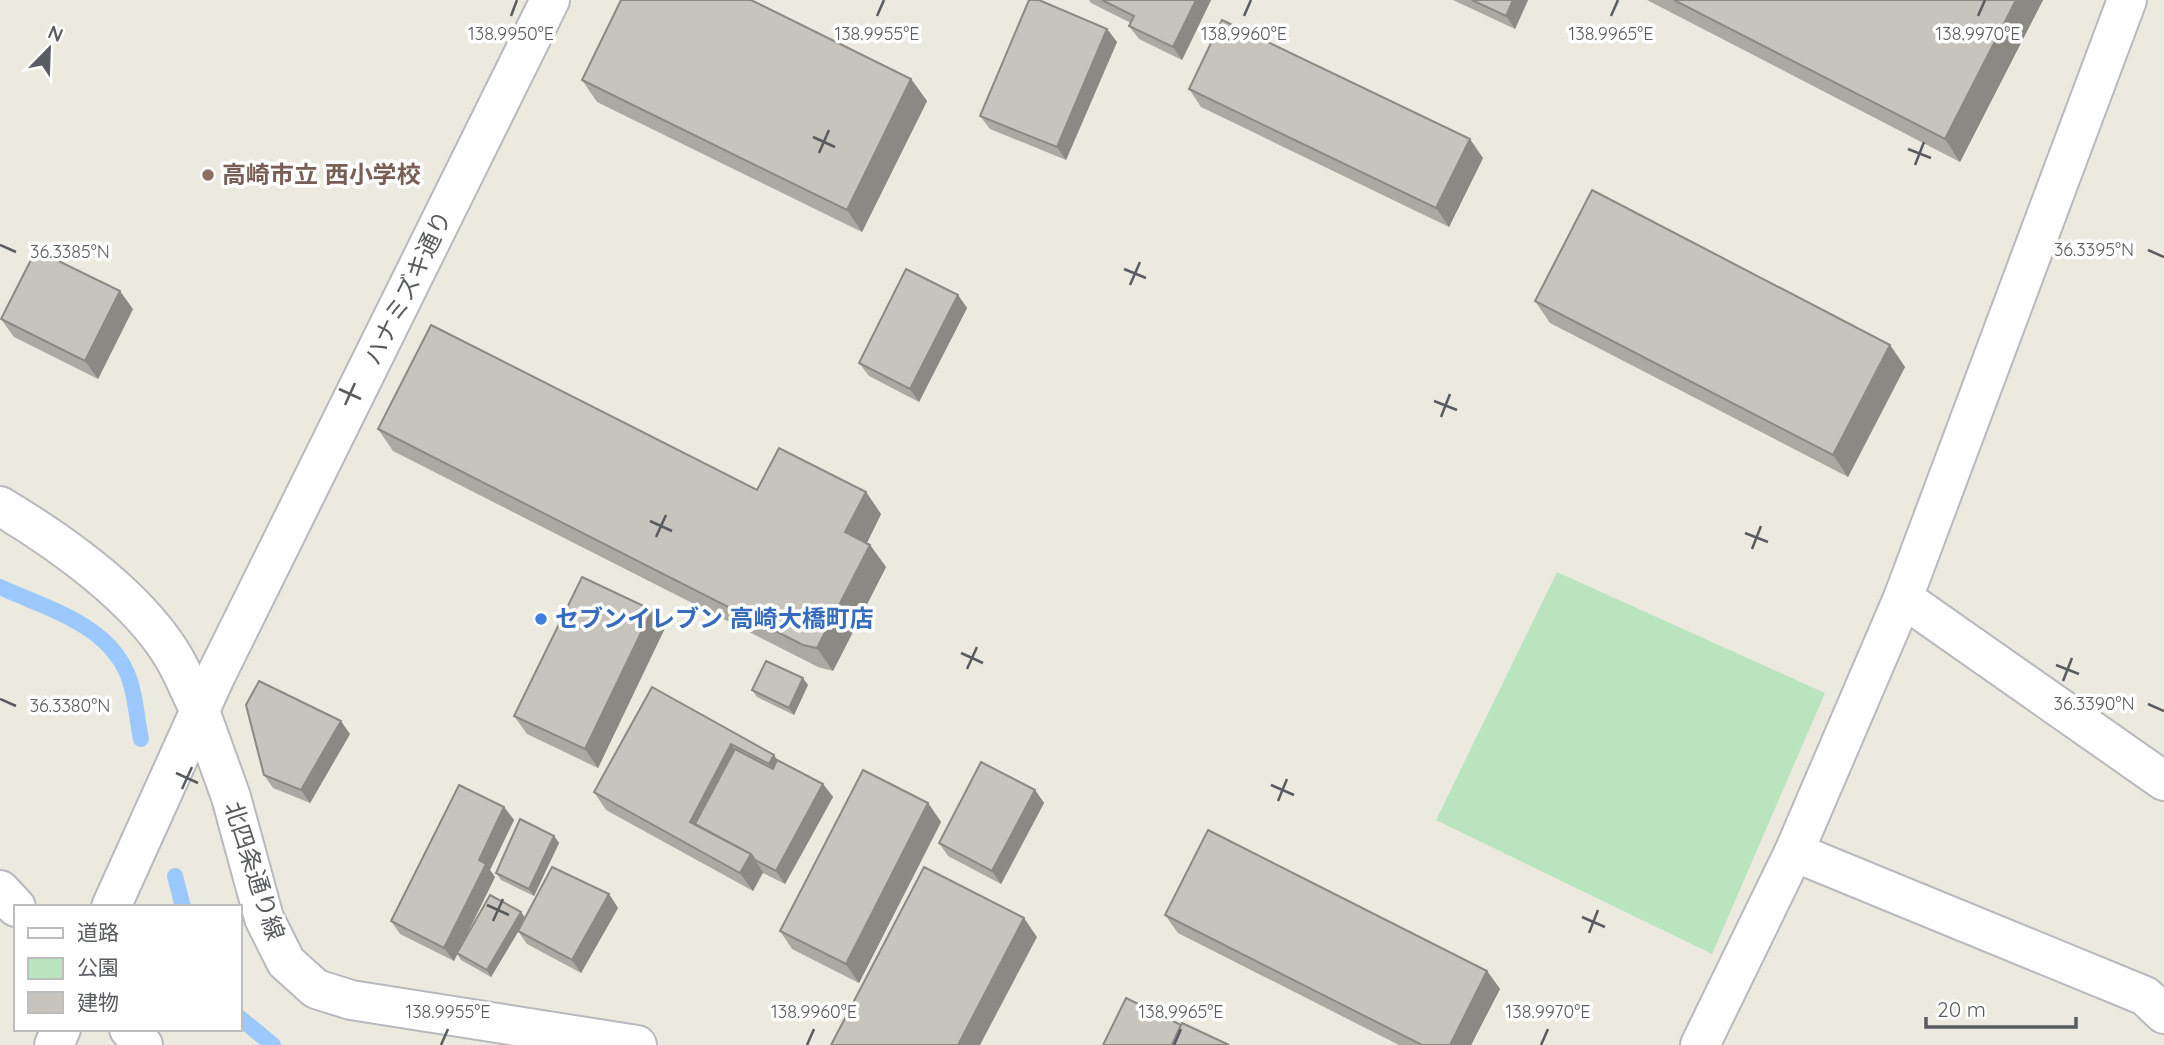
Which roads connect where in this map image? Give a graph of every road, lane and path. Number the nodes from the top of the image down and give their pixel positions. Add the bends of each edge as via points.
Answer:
1 (550, 0) edge
2 (2127, 0) edge
3 (0, 506) edge
4 (1903, 598) junction
5 (200, 711) junction
6 (2164, 781) edge
7 (1794, 852) junction
8 (0, 890) edge
9 (14, 905) edge
10 (112, 905) edge
11 (2164, 1014) edge
12 (131, 1031) edge
13 (143, 1045) edge
14 (637, 1045) edge
15 (1700, 1045) edge

1 - 5 street, ハナミズキ通り
2 - 4 street
3 - 5 street, 北四条通り線 via 111,586 173,656
4 - 6 street
4 - 7 street
5 - 10 street, ハナミズキ通り
5 - 14 street, 北四条通り線 via 231,797 264,918 286,962 316,989 351,1000
7 - 11 street via 2145,996
7 - 15 street
8 - 9 street
12 - 13 street

